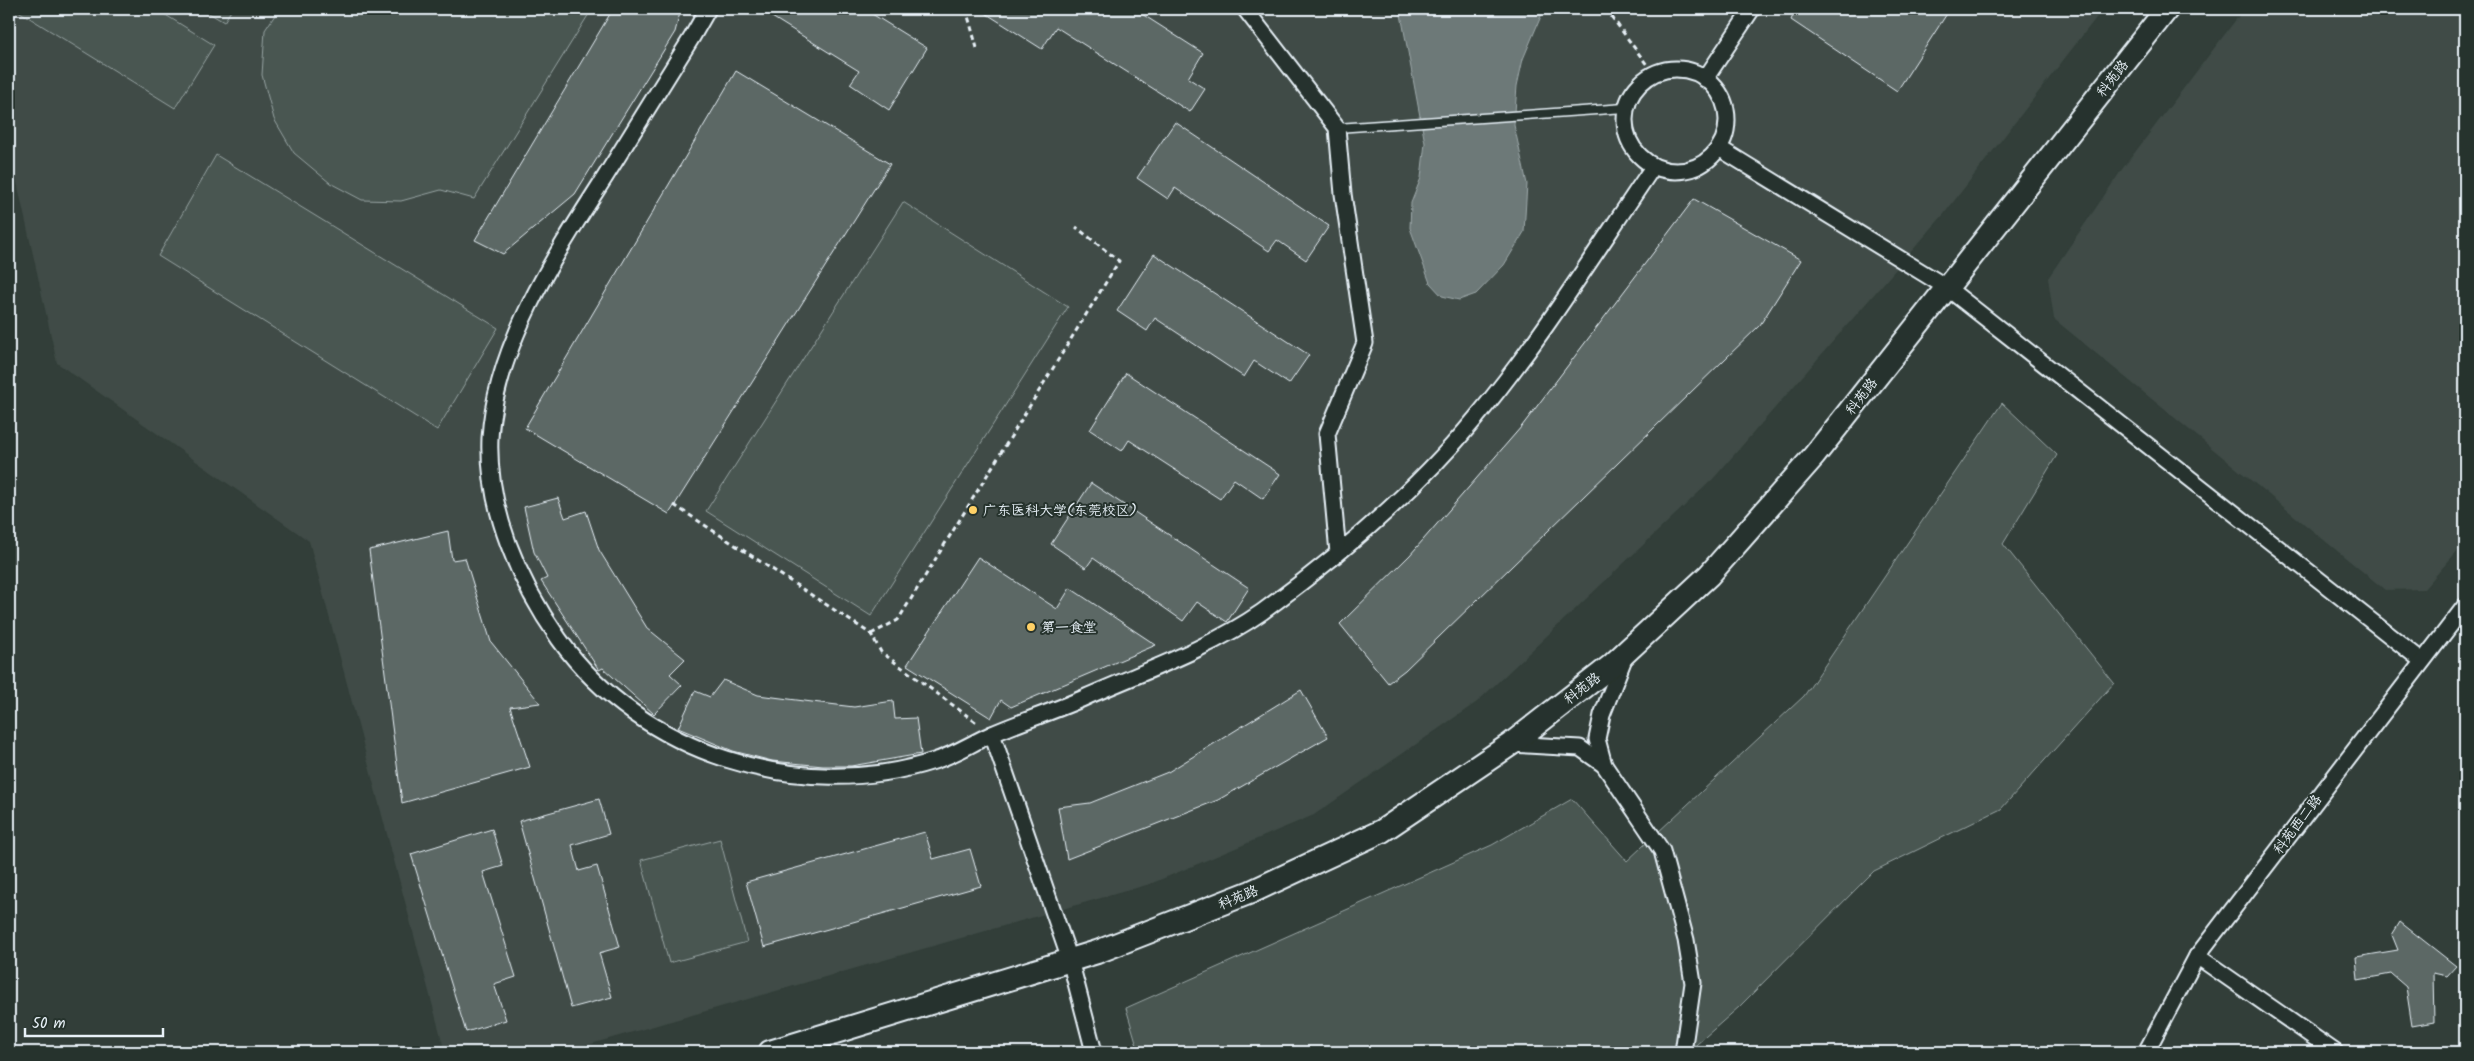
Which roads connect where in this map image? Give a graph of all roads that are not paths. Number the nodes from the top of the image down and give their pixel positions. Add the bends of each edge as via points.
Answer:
1 (708, 9) edge
2 (1245, 9) edge
3 (1752, 9) edge
4 (2167, 9) edge
5 (1705, 79) junction
6 (1625, 108) junction
7 (1337, 128) junction
8 (1719, 148) junction
9 (1652, 167) junction
10 (1946, 287) junction
11 (1338, 553) junction
12 (2465, 606) edge
13 (1627, 651) junction
14 (2421, 660) junction
15 (992, 734) junction
16 (1511, 744) junction
17 (1604, 765) junction
18 (2197, 956) junction
19 (1070, 960) junction
20 (770, 1052) edge
21 (1094, 1052) edge
22 (1683, 1052) edge
23 (2146, 1052) edge
24 (2335, 1052) edge

1 - 15 street via 558,251 514,343 498,390 490,438 493,486 507,539 521,574 547,621 570,654 598,685 632,714 709,753 748,768 858,778 936,761
2 - 7 street
3 - 5 street
4 - 10 street, 科苑路
5 - 6 street via 1696,72 1678,68 1653,73 1636,86
5 - 8 street via 1716,86 1725,104 1728,125
6 - 7 lane
6 - 9 street via 1625,132 1632,148
7 - 11 street via 1343,194 1365,343 1327,434
8 - 9 street via 1714,156 1695,169 1671,172
8 - 10 street
9 - 11 street via 1533,344 1474,421 1413,487
10 - 13 street, 科苑路 via 1814,456 1722,560
10 - 14 street
11 - 15 street via 1259,614 1213,642
12 - 14 street, 科苑西二路
13 - 16 street, 科苑路
13 - 17 street via 1602,715 1597,738
14 - 18 street, 科苑西二路
15 - 19 street
16 - 17 street via 1580,748
16 - 19 street, 科苑路 via 1382,831 1251,892
17 - 22 street via 1662,851 1684,931 1692,983
18 - 23 street, 科苑西二路
18 - 24 street
19 - 20 street, 科苑路
19 - 21 street

